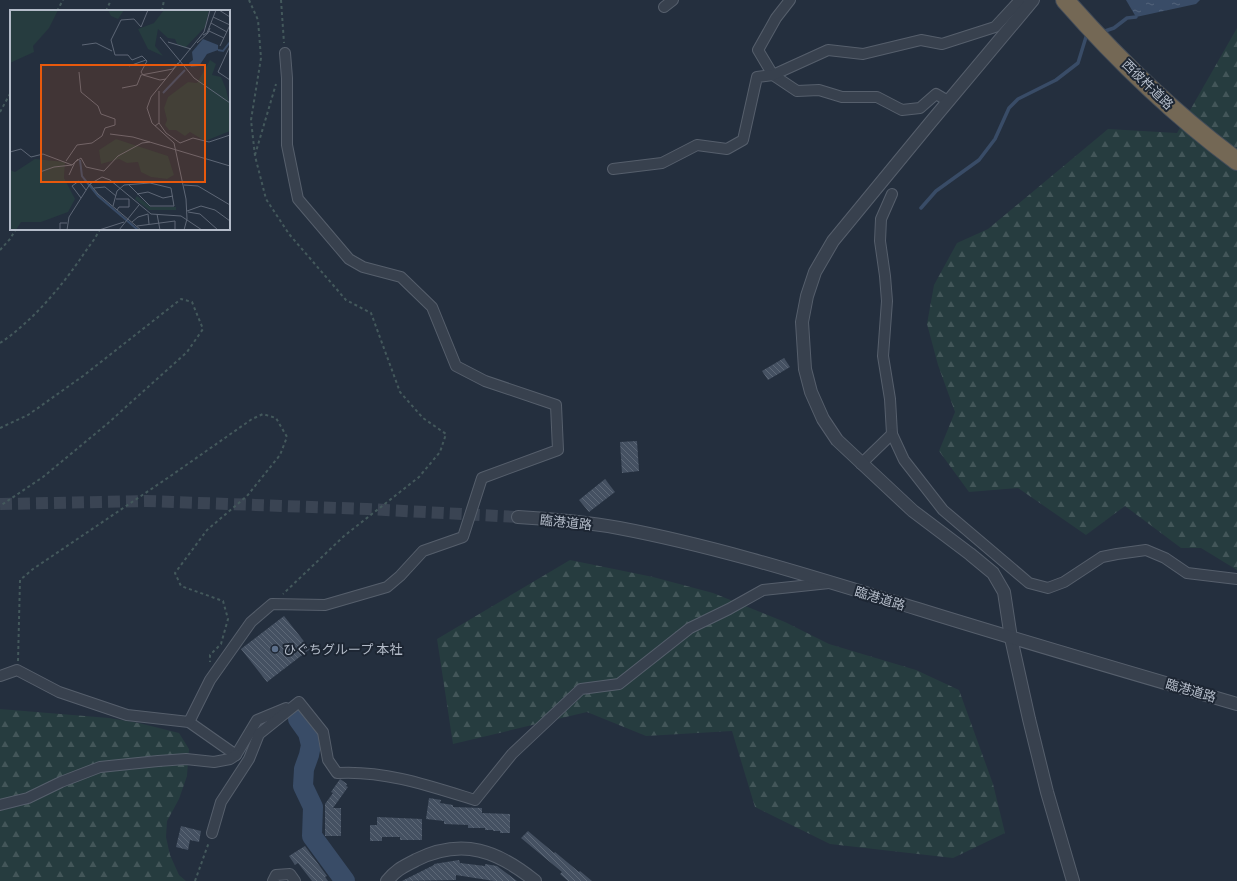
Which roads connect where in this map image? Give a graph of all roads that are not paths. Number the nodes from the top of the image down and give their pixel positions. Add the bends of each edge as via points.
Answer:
1 (673, 0) edge
2 (790, 0) edge
3 (1020, 0) edge
4 (1034, 0) edge
5 (1065, 0) edge
6 (664, 7) dead end
7 (284, 53) road end
8 (774, 75) junction
9 (948, 102) junction
10 (1237, 161) edge
11 (613, 169) dead end
12 (892, 194) dead end
13 (892, 434) junction
14 (861, 464) junction
15 (518, 517) tunnel mouth
16 (1237, 579) edge
17 (831, 583) junction
18 (1011, 638) junction
19 (0, 676) edge
20 (299, 702) junction
21 (1237, 704) edge
22 (189, 722) junction
23 (236, 755) junction
24 (0, 805) edge
25 (212, 833) road end
26 (273, 881) edge
27 (295, 881) edge
28 (387, 881) edge
29 (535, 881) edge
30 (1073, 881) edge

1 - 6 street
2 - 8 street via 776,18 758,50
3 - 8 street via 996,27 942,44 920,40 863,54 828,50
4 - 9 street
5 - 10 highway, 西彼杵道路 via 1157,95
7 - 22 street via 288,145 298,199 349,259 363,267 401,277 432,307 456,366 485,381 556,405 558,450 482,478 463,537 423,551 387,587 325,605 272,604 252,622 210,680
8 - 9 street via 796,91 819,90 842,97 877,97 902,110 920,108 936,94
8 - 11 street via 757,77 743,140 727,149 697,145 662,162
9 - 14 street via 833,241 815,272 807,296 802,322 805,369 811,392 823,419 837,440
12 - 13 street via 881,219 880,241 887,301 884,356
13 - 14 street
13 - 16 street via 904,460 943,510 1029,583 1048,588 1064,582 1102,557 1146,550 1165,558 1187,573
14 - 18 street via 913,511 992,573 1004,592
15 - 17 street, 臨港道路 via 617,528 695,545
17 - 18 street, 臨港道路
17 - 20 street via 763,590 690,628 619,684 581,689 512,754 475,800 406,779 354,772 337,773 328,760 322,732
18 - 21 street, 臨港道路
18 - 30 street via 1047,792
19 - 22 street via 18,670 59,692 127,715
20 - 23 street via 257,720
20 - 25 street via 259,734 249,759 221,802
22 - 23 street
23 - 24 street via 214,762 186,759 100,767 28,798
26 - 27 street via 276,875 290,874
28 - 29 street via 396,870 430,853 460,848 479,850 500,857

